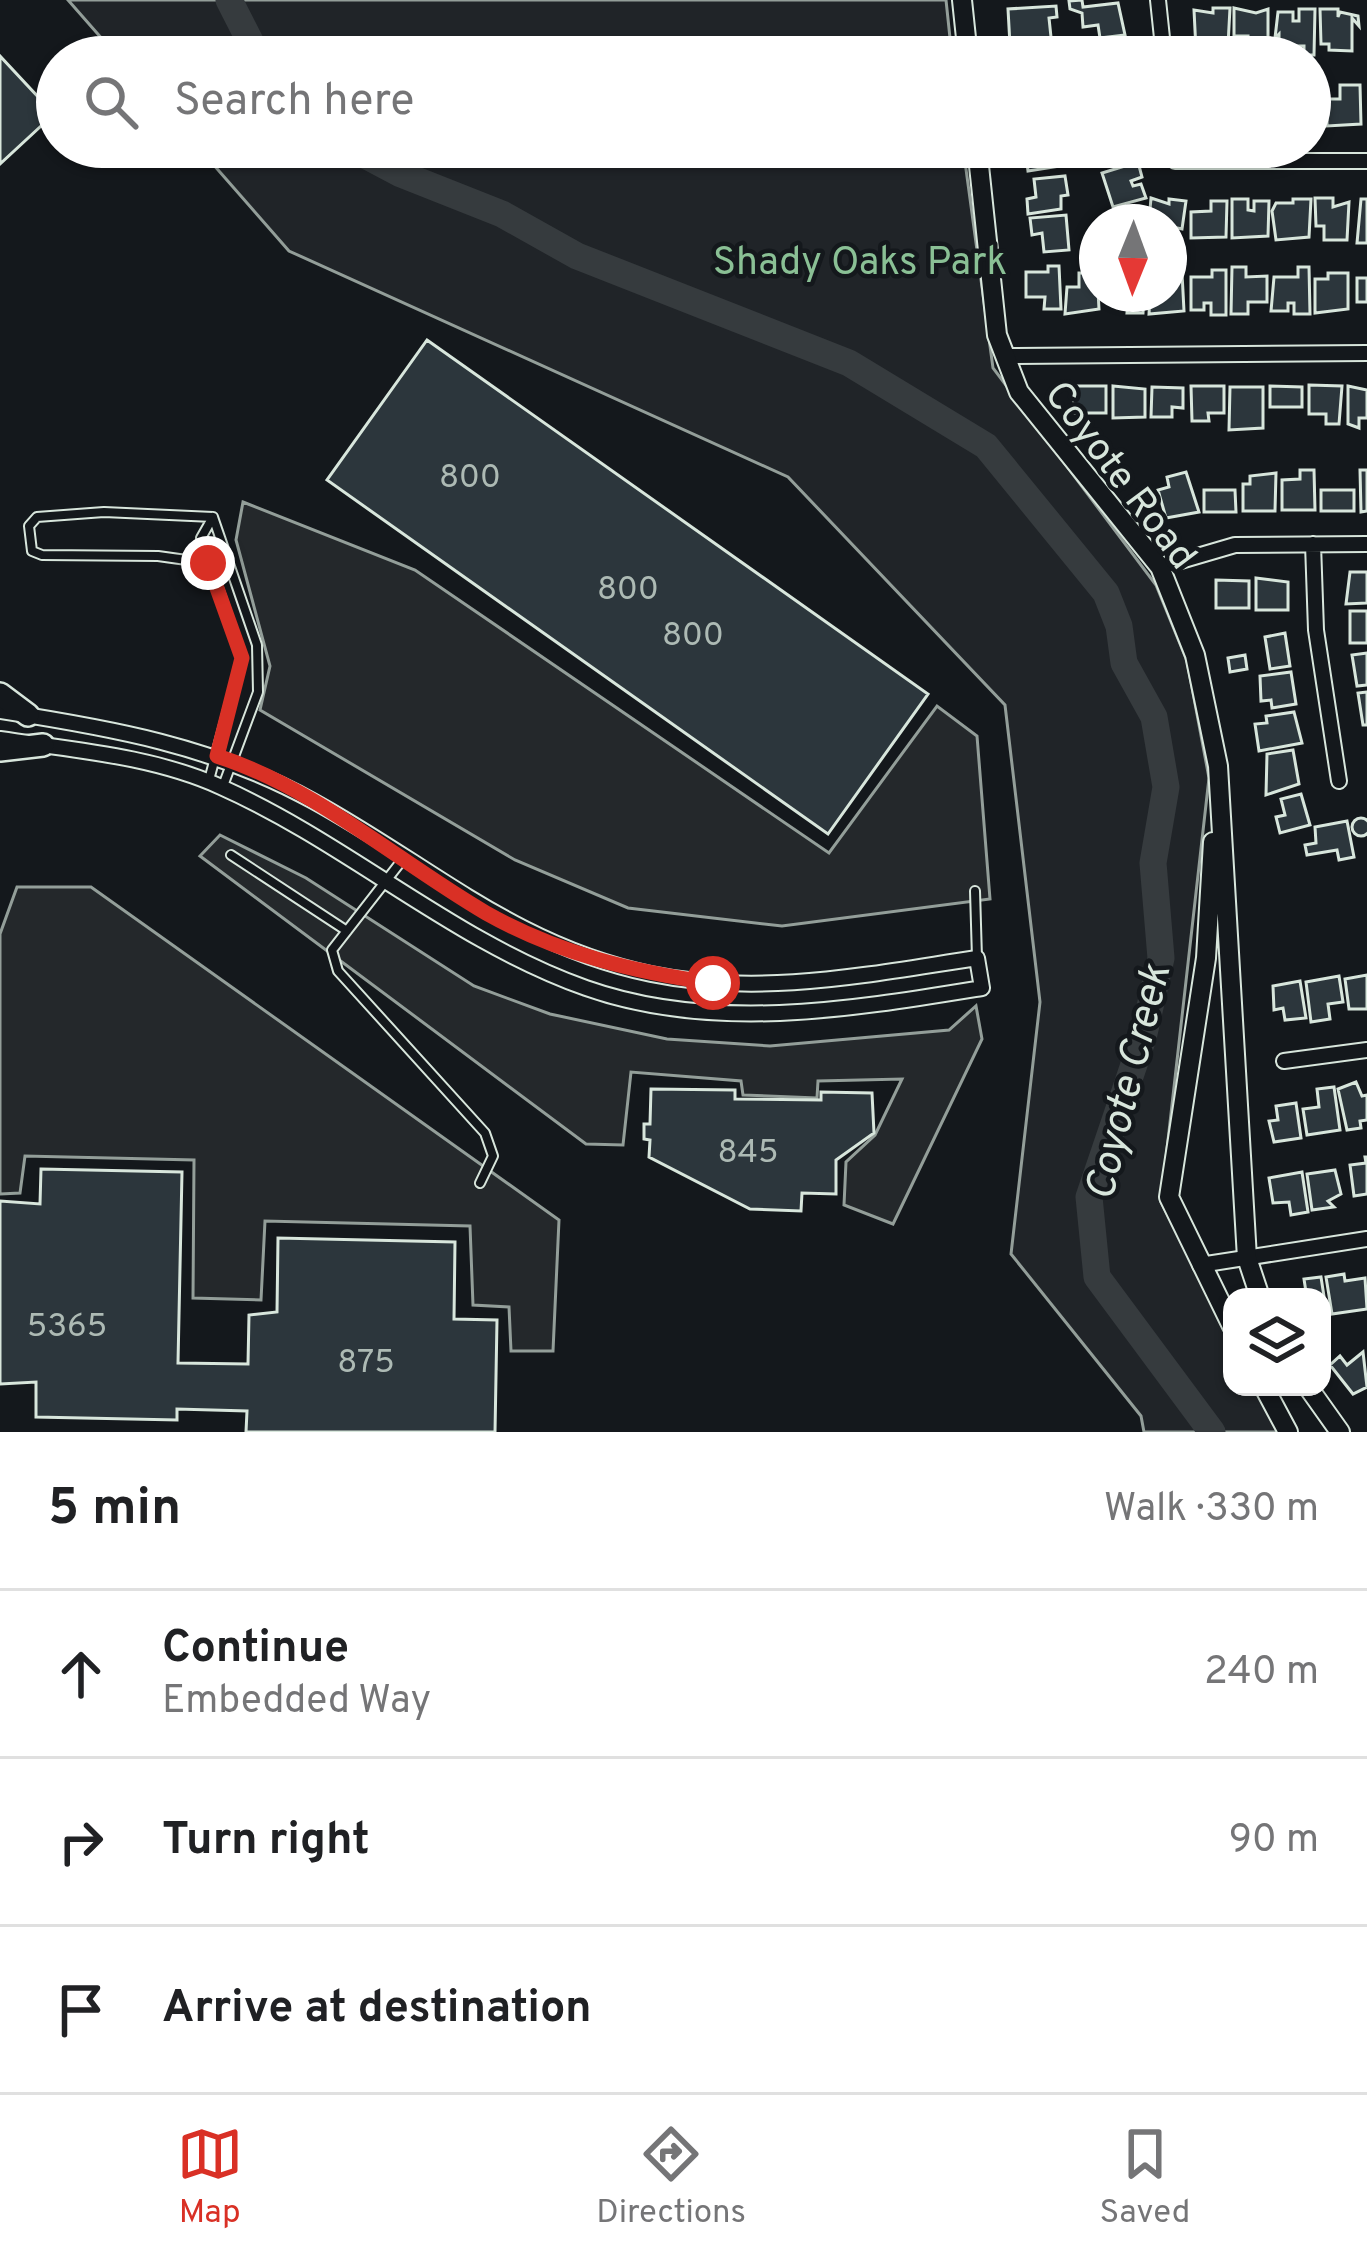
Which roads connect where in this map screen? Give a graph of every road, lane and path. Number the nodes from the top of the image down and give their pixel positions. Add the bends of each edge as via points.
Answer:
1 (962, 0) edge
2 (1157, 0) edge
3 (966, 36) edge
4 (1161, 36) edge
5 (1331, 161) edge
6 (1367, 161) edge
7 (979, 168) edge
8 (1367, 353) edge
9 (1004, 356) junction
10 (213, 517) junction
11 (1313, 544) junction
12 (1367, 544) edge
13 (208, 563) junction
14 (1160, 568) junction
15 (236, 687) junction
16 (258, 692) junction
17 (0, 694) edge
18 (0, 711) edge
19 (28, 716) junction
20 (0, 739) edge
21 (43, 745) junction
22 (0, 751) edge
23 (217, 756) junction
24 (233, 761) junction
25 (1218, 766) junction
26 (1339, 781) dead end
27 (216, 785) junction
28 (231, 855) dead end
29 (403, 859) junction
30 (386, 883) junction
31 (975, 891) dead end
32 (347, 931) junction
33 (977, 958) junction
34 (1367, 1050) edge
35 (1284, 1061) dead end
36 (480, 1183) dead end
37 (1367, 1239) edge
38 (1247, 1258) junction
39 (1200, 1265) junction
40 (1257, 1288) edge
41 (1223, 1309) edge
42 (1269, 1396) edge
43 (1314, 1396) edge
44 (1288, 1432) edge
45 (1340, 1432) edge

1 - 3 street
2 - 4 street
5 - 6 street
7 - 9 street, Coyote Road
8 - 9 street
9 - 14 street, Coyote Road via 1039,423
10 - 13 lane via 201,538
10 - 13 lane via 104,512 37,518 28,526 32,551 42,555
10 - 16 lane via 257,645
11 - 12 street
11 - 14 street via 1235,545
11 - 26 street via 1316,630
13 - 15 lane via 242,658
14 - 25 street, Coyote Road via 1196,655
15 - 16 lane
15 - 23 lane
16 - 24 lane
17 - 19 main road
18 - 19 street
19 - 23 street
20 - 21 street
21 - 22 main road
21 - 27 street
23 - 24 street
23 - 27 lane
24 - 27 lane
24 - 29 street
25 - 38 street, Coyote Road
25 - 39 street, Coyote Road via 1206,958 1169,1197
27 - 30 street
28 - 32 lane
29 - 30 lane
29 - 33 street via 546,942 652,974 762,985
30 - 32 lane
30 - 33 street via 471,938 588,989 691,1010 814,1013 982,988
31 - 33 lane
32 - 36 lane via 332,950 338,971 485,1133 493,1156
34 - 35 street
37 - 38 street
38 - 39 street
38 - 40 street, Coyote Road
39 - 41 street, Coyote Road
42 - 44 street
43 - 45 street

